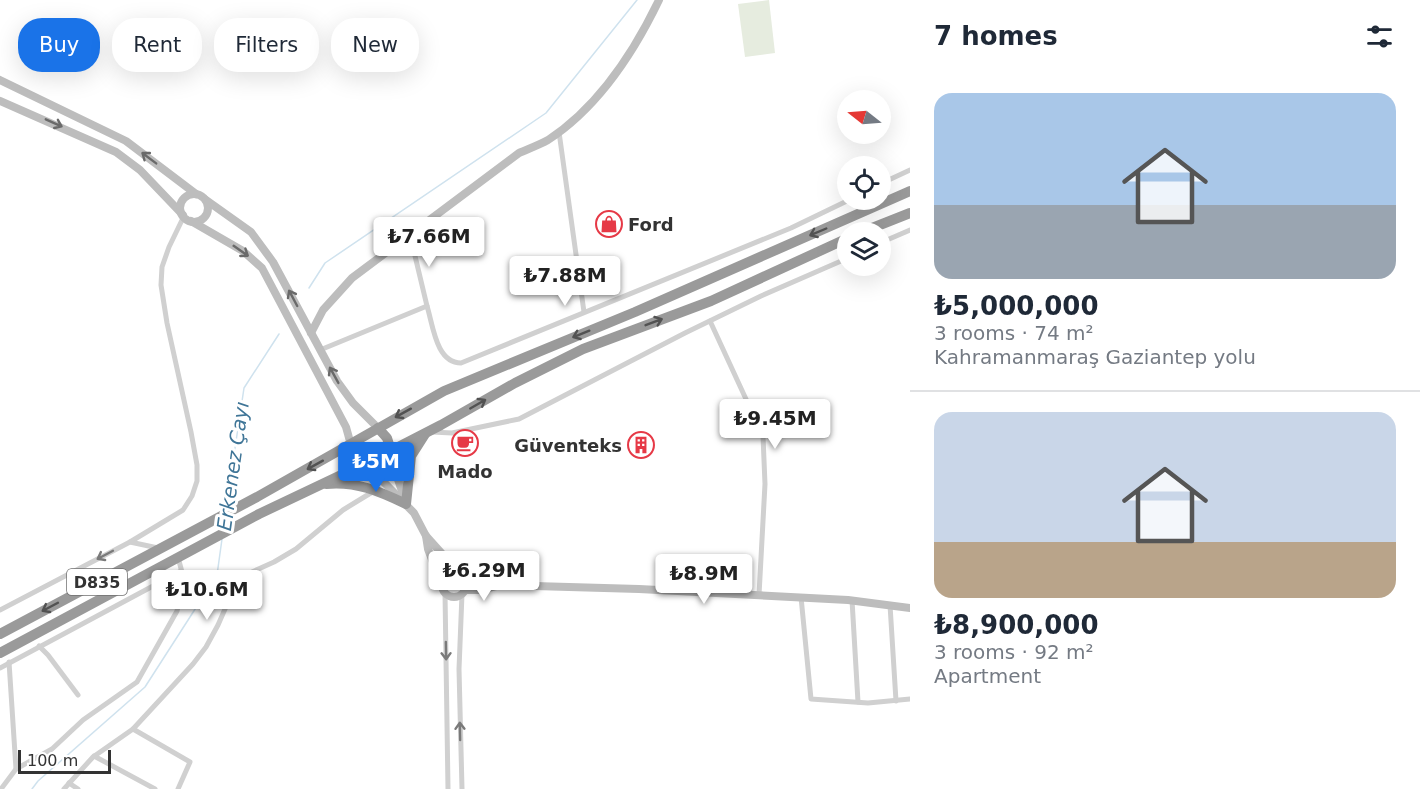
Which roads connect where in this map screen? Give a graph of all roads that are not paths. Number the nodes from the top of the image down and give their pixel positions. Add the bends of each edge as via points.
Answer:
1 (659, 0) edge
2 (0, 80) edge
3 (0, 101) edge
4 (558, 131) junction
5 (910, 170) edge
6 (891, 179) edge
7 (910, 191) edge
8 (196, 194) junction
9 (206, 200) junction
10 (837, 206) edge
11 (910, 213) edge
12 (187, 218) junction
13 (887, 222) edge
14 (910, 230) edge
15 (410, 235) junction
16 (891, 238) edge
17 (837, 243) edge
18 (837, 263) edge
19 (427, 306) junction
20 (584, 312) junction
21 (710, 321) junction
22 (311, 333) junction
23 (320, 350) junction
24 (378, 428) junction
25 (426, 432) junction
26 (351, 445) junction
27 (391, 451) junction
28 (365, 463) junction
29 (320, 485) junction
30 (376, 490) junction
31 (406, 504) junction
32 (426, 536) junction
33 (130, 542) junction
34 (159, 549) junction
35 (178, 557) junction
36 (181, 571) junction
37 (462, 577) junction
38 (499, 585) junction
39 (443, 590) junction
40 (463, 592) junction
41 (759, 595) junction
42 (801, 597) junction
43 (852, 600) junction
44 (890, 605) junction
45 (910, 608) edge
46 (0, 610) edge
47 (0, 634) edge
48 (39, 646) junction
49 (0, 653) edge
50 (9, 662) junction
51 (0, 668) edge
52 (78, 695) dead end
53 (910, 699) edge
54 (896, 701) junction
55 (858, 702) junction
56 (133, 729) junction
57 (94, 756) junction
58 (16, 769) junction
59 (69, 783) junction
60 (0, 789) edge
61 (64, 789) edge
62 (78, 789) edge
63 (155, 789) edge
64 (178, 789) edge
65 (448, 789) edge
66 (462, 789) edge

1 - 4 main road via 610,78 570,124
8 -> 2 main road via 126,141
3 -> 12 main road via 116,152 140,170
4 - 15 main road via 519,153
4 - 20 street
5 - 6 street
7 -> 24 highway, D835 via 444,391
8 - 9 main road
8 - 12 main road via 184,199 181,207
9 - 12 main road via 208,209 204,217 196,221
22 -> 9 main road via 273,262 251,232
10 - 20 street
11 - 13 highway
12 -> 26 main road via 243,250 262,268 346,427
12 - 33 street via 174,236 162,267 160,285 191,432 197,481 183,510
14 - 16 street
15 - 19 street
15 - 22 main road via 352,278 323,310
25 -> 17 highway, D835 via 583,349 711,301
18 - 21 street
19 - 20 street via 443,355 456,363
19 - 23 street
21 - 25 street via 519,419 452,433
21 - 41 street via 763,436 765,484
22 - 23 main road
24 -> 23 main road via 353,403
24 - 26 highway, D835
24 - 27 highway
25 - 27 highway, D835
25 - 31 highway via 411,456
26 - 28 highway
26 -> 34 highway, D835
27 - 28 highway, D835
27 - 31 main road
28 - 29 highway, D835
28 - 31 main road
29 - 30 highway via 358,484
29 - 35 highway, D835
30 - 31 highway
30 - 56 street via 343,510 296,549 243,576 206,647
31 - 32 main road
32 - 37 main road
32 - 39 main road
33 - 34 street
33 -> 46 street
34 -> 47 highway, D835
35 - 36 street
35 - 49 highway, D835
36 - 48 street
36 - 58 street via 184,580 177,611 137,682 83,720 52,749
37 - 38 main road
37 - 39 main road via 450,574 443,579
37 - 40 main road
38 - 40 main road
38 - 41 main road
39 - 40 main road via 455,597
39 -> 65 street
66 -> 40 street via 459,669
41 - 42 main road
42 - 43 main road
42 - 55 street via 811,699
43 - 44 main road
43 - 55 street
44 - 45 main road
44 - 54 street
48 - 50 street
48 - 52 street
50 - 51 street
50 - 58 street
53 - 54 street
54 - 55 street
56 - 57 street
56 - 64 street via 190,762
57 - 59 street
57 - 63 street
58 - 60 street
59 - 61 street
59 - 62 street

